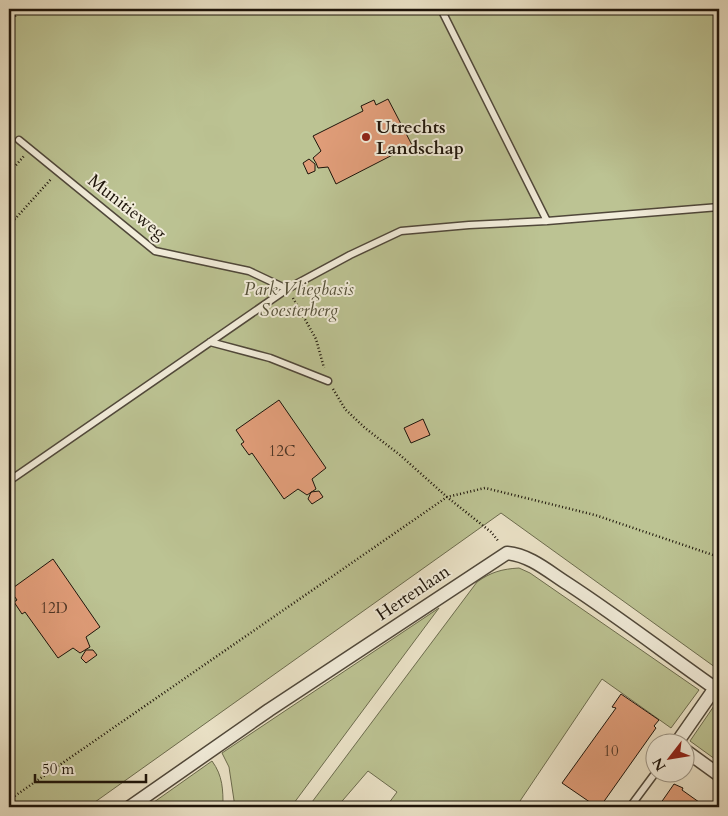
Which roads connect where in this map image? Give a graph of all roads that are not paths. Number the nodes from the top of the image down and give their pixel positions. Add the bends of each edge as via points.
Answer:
1 (441, 9) edge
2 (19, 140) dead end
3 (719, 208) edge
4 (547, 221) junction
5 (287, 289) junction
6 (210, 342) junction
7 (328, 381) road end
8 (9, 481) edge
9 (717, 689) edge
10 (683, 734) edge
11 (696, 758) edge
12 (719, 775) edge
13 (647, 784) edge
14 (130, 807) edge
15 (630, 807) edge

1 - 4 lane
2 - 5 lane, Munitieweg via 156,251 249,271
3 - 4 lane
4 - 5 lane via 401,231
5 - 6 lane
6 - 7 lane via 270,358
6 - 8 lane
9 - 10 street
9 - 14 street, Hertenlaan via 562,580 531,560 507,553 269,710
11 - 12 street
13 - 15 lane

